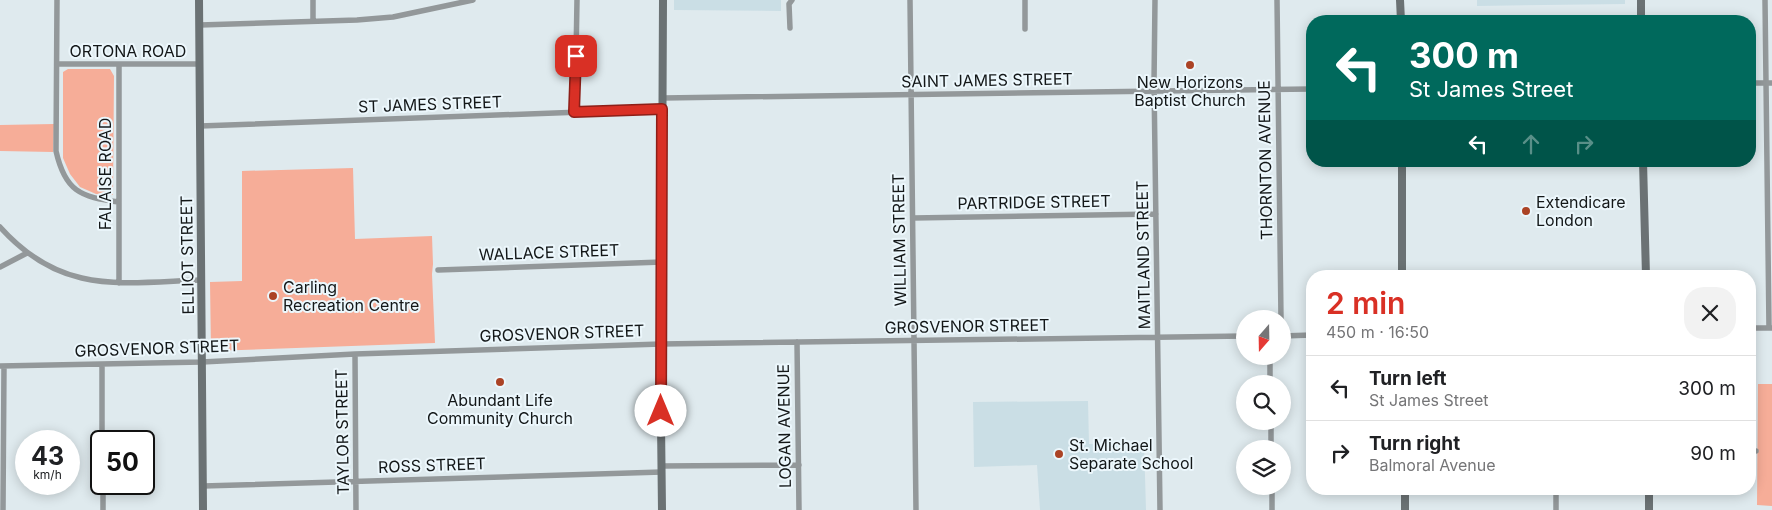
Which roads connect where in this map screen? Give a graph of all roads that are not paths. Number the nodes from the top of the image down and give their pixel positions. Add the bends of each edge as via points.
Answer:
1 (58, 0) edge
2 (199, 0) edge
3 (313, 0) edge
4 (473, 0) edge
5 (577, 0) edge
6 (663, 0) edge
7 (792, 0) edge
8 (910, 0) edge
9 (1025, 0) edge
10 (1155, 0) edge
11 (1277, 0) edge
12 (1400, 0) edge
13 (1641, 0) edge
14 (1765, 0) edge
15 (1401, 15) edge
16 (1641, 15) edge
17 (313, 21) junction
18 (200, 25) junction
19 (790, 28) dead end
20 (1026, 29) dead end
21 (57, 64) junction
22 (119, 64) junction
23 (199, 64) junction
24 (1756, 83) edge
25 (1769, 83) edge
26 (1306, 89) edge
27 (1278, 90) junction
28 (1154, 92) junction
29 (911, 94) junction
30 (662, 98) junction
31 (662, 109) junction
32 (574, 112) junction
33 (200, 126) junction
34 (1402, 167) edge
35 (1643, 167) edge
36 (119, 202) junction
37 (1156, 214) junction
38 (913, 218) junction
39 (0, 227) edge
40 (27, 253) junction
41 (662, 262) junction
42 (0, 267) edge
43 (438, 270) dead end
44 (1402, 270) edge
45 (1646, 270) edge
46 (200, 280) junction
47 (119, 283) junction
48 (1281, 310) edge
49 (1756, 328) edge
50 (1771, 328) edge
51 (1306, 335) edge
52 (1236, 336) edge
53 (1291, 336) edge
54 (1158, 338) junction
55 (914, 341) junction
56 (797, 342) junction
57 (661, 344) junction
58 (355, 354) junction
59 (202, 362) junction
60 (102, 364) junction
61 (2, 366) edge
62 (102, 430) edge
63 (799, 465) junction
64 (662, 469) junction
65 (356, 481) junction
66 (203, 486) junction
67 (103, 495) edge
68 (1272, 495) edge
69 (1405, 495) edge
70 (1556, 495) edge
71 (1649, 495) edge
72 (3, 510) edge
73 (103, 510) edge
74 (203, 510) edge
75 (356, 510) edge
76 (662, 510) edge
77 (799, 510) edge
78 (916, 510) edge
79 (1160, 510) edge
80 (1272, 510) edge
81 (1405, 510) edge
82 (1556, 510) edge
83 (1649, 510) edge

1 - 21 street
2 - 18 street, ELLIOT STREET
3 - 17 street
4 - 17 street via 394,17
5 - 32 street
6 - 30 street
7 - 19 street
8 - 29 street, WILLIAM STREET
9 - 20 street
10 - 28 street, MAITLAND STREET
11 - 27 street, THORNTON AVENUE
12 - 15 street
13 - 16 street
14 - 25 street
17 - 18 street
18 - 23 street, ELLIOT STREET
21 - 22 street, ORTONA ROAD
21 - 36 street via 56,151 64,177 75,190 96,199
22 - 23 street, ORTONA ROAD
22 - 36 street, FALAISE ROAD
23 - 33 street, ELLIOT STREET
24 - 25 street
25 - 50 street
26 - 27 street, SAINT JAMES STREET
27 - 28 street, SAINT JAMES STREET
27 - 48 street, THORNTON AVENUE
28 - 29 street, SAINT JAMES STREET
28 - 37 street, MAITLAND STREET
29 - 30 street, SAINT JAMES STREET
29 - 38 street, WILLIAM STREET
30 - 31 street
31 - 32 street, ST JAMES STREET
31 - 41 street
32 - 33 street, ST JAMES STREET
33 - 46 street, ELLIOT STREET
34 - 44 street
35 - 45 street
36 - 47 street, FALAISE ROAD
37 - 38 street, PARTRIDGE STREET
37 - 54 street, MAITLAND STREET
38 - 55 street, WILLIAM STREET
39 - 40 street
40 - 42 street
40 - 47 street via 72,276 92,282
41 - 43 street, WALLACE STREET
41 - 57 street
46 - 47 street
46 - 59 street, ELLIOT STREET
49 - 50 street
51 - 53 street
52 - 54 street, GROSVENOR STREET
54 - 55 street, GROSVENOR STREET
54 - 79 street, MAITLAND STREET
55 - 56 street, GROSVENOR STREET
55 - 78 street, WILLIAM STREET
56 - 57 street, GROSVENOR STREET
56 - 63 street, LOGAN AVENUE
57 - 58 street, GROSVENOR STREET
57 - 64 street
58 - 59 street, GROSVENOR STREET
58 - 65 street, TAYLOR STREET
59 - 60 street, GROSVENOR STREET
59 - 66 street, ELLIOT STREET
60 - 61 street, GROSVENOR STREET
60 - 62 street
61 - 72 street
63 - 64 street, ROSS STREET
63 - 77 street, LOGAN AVENUE
64 - 65 street, ROSS STREET
64 - 76 street
65 - 66 street, ROSS STREET
65 - 75 street, TAYLOR STREET
66 - 74 street, ELLIOT STREET
67 - 73 street
68 - 80 street
69 - 81 street
70 - 82 street
71 - 83 street

